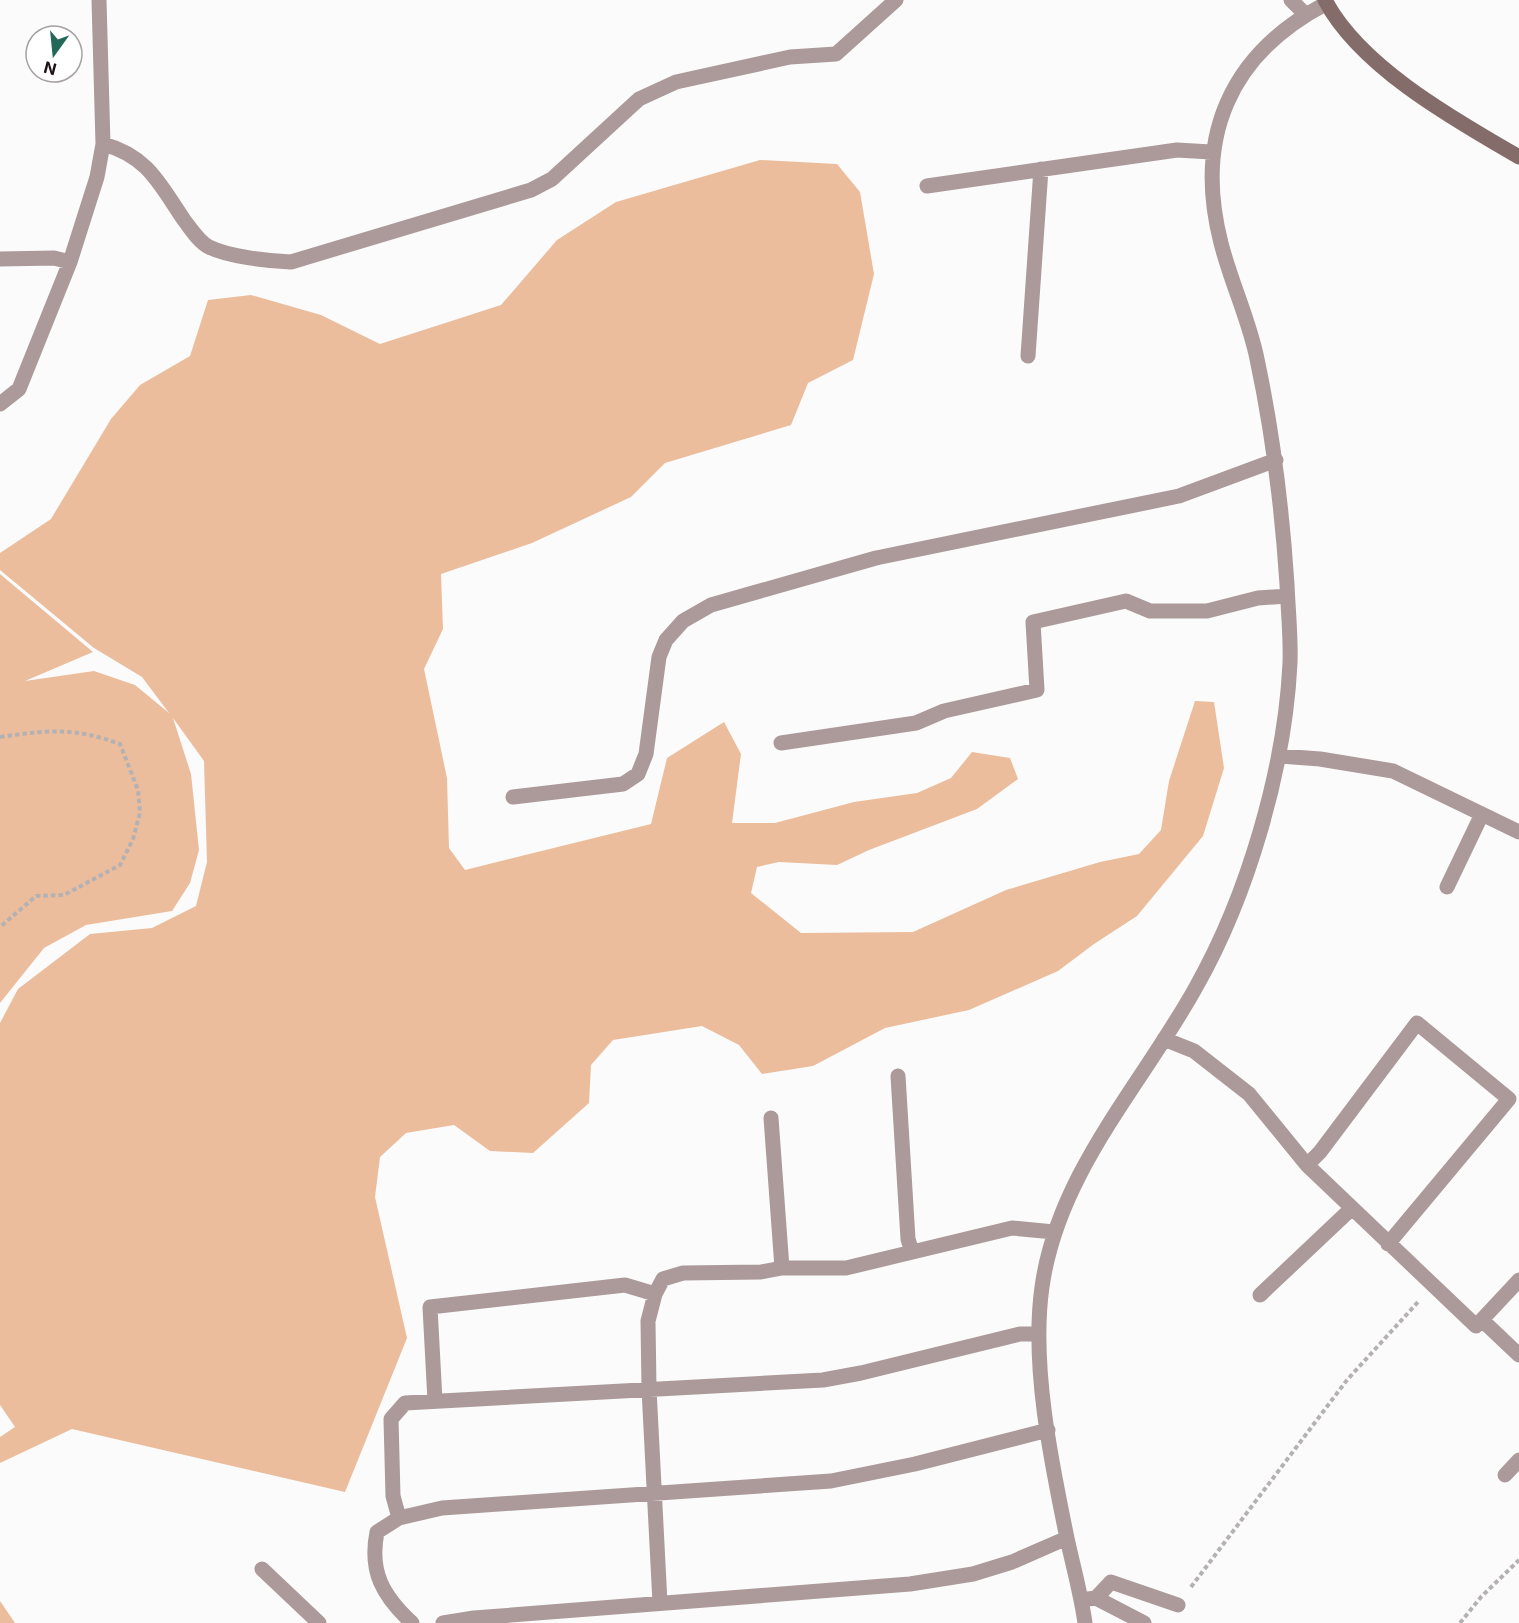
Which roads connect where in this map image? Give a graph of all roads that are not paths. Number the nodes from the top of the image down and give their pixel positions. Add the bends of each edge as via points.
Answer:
1 (99, 0) edge
2 (896, 0) edge
3 (1291, 0) edge
4 (1326, 2) edge
5 (1305, 14) junction
6 (103, 144) junction
7 (1211, 152) junction
8 (1519, 157) edge
9 (1041, 170) junction
10 (927, 186) dead end
11 (0, 259) edge
12 (70, 262) junction
13 (1028, 356) dead end
14 (0, 404) edge
15 (1276, 460) junction
16 (1287, 596) junction
17 (781, 743) dead end
18 (1280, 756) junction
19 (513, 797) dead end
20 (1482, 814) junction
21 (1519, 831) edge
22 (1447, 887) dead end
23 (1164, 1039) junction
24 (898, 1076) dead end
25 (771, 1118) dead end
26 (1307, 1165) junction
27 (1351, 1209) junction
28 (1054, 1232) junction
29 (1388, 1244) junction
30 (912, 1252) junction
31 (782, 1268) junction
32 (1519, 1280) edge
33 (655, 1294) junction
34 (1260, 1295) dead end
35 (1482, 1320) junction
36 (1037, 1334) junction
37 (1519, 1355) edge
38 (649, 1389) junction
39 (435, 1401) junction
40 (1048, 1430) junction
41 (1519, 1460) edge
42 (1505, 1475) dead end
43 (654, 1492) junction
44 (399, 1518) junction
45 (1067, 1538) junction
46 (262, 1569) dead end
47 (1089, 1599) junction
48 (660, 1603) junction
49 (1178, 1605) road end
50 (319, 1623) edge
51 (412, 1623) edge
52 (443, 1623) edge
53 (1085, 1623) edge
54 (1144, 1623) edge

1 - 6 street
2 - 6 street via 836,54 790,57 676,82 639,99 552,179 531,190 291,262 263,260 209,247 194,233 144,164 121,149
3 - 5 street
4 - 5 street
4 - 8 street via 1360,46 1414,93
5 - 7 street via 1272,41 1238,79 1221,116
6 - 12 street via 97,177
7 - 9 street via 1177,150
7 - 15 street via 1213,208 1221,247 1245,313
9 - 10 street
9 - 13 street
11 - 12 street via 54,258
12 - 14 street via 19,389
15 - 16 street
15 - 19 street via 1179,496 876,558 711,605 683,621 666,640 658,657 646,754 638,774 623,784
16 - 17 street via 1258,598 1207,611 1150,611 1126,601 1033,621 1037,690 944,711 916,723
16 - 18 street via 1290,661
18 - 20 street via 1393,771
18 - 23 street via 1256,845 1229,916 1197,986
20 - 21 street
20 - 22 street
23 - 26 street via 1194,1051 1249,1094
23 - 28 street via 1099,1138
24 - 30 street
25 - 31 street
26 - 27 street
26 - 29 street via 1417,1023 1509,1099
27 - 29 street
27 - 34 street
28 - 30 street via 1012,1228
28 - 36 street via 1042,1284
29 - 35 street via 1476,1326
30 - 31 street via 846,1268
31 - 33 street via 683,1273 663,1280
32 - 35 street
33 - 38 street via 648,1322
33 - 39 street via 625,1285 430,1306
35 - 37 street
36 - 38 street via 1020,1334 823,1380
36 - 40 street
38 - 39 street
38 - 43 street
39 - 44 street via 405,1402 391,1419 393,1496
40 - 43 street via 831,1481
40 - 45 street
41 - 42 street
43 - 44 street via 442,1509
43 - 48 street
44 - 51 street via 377,1532 377,1580 398,1611
45 - 47 street
45 - 48 street via 973,1574 910,1584
46 - 50 street
47 - 49 street via 1111,1582
47 - 53 street
47 - 54 street
48 - 52 street

